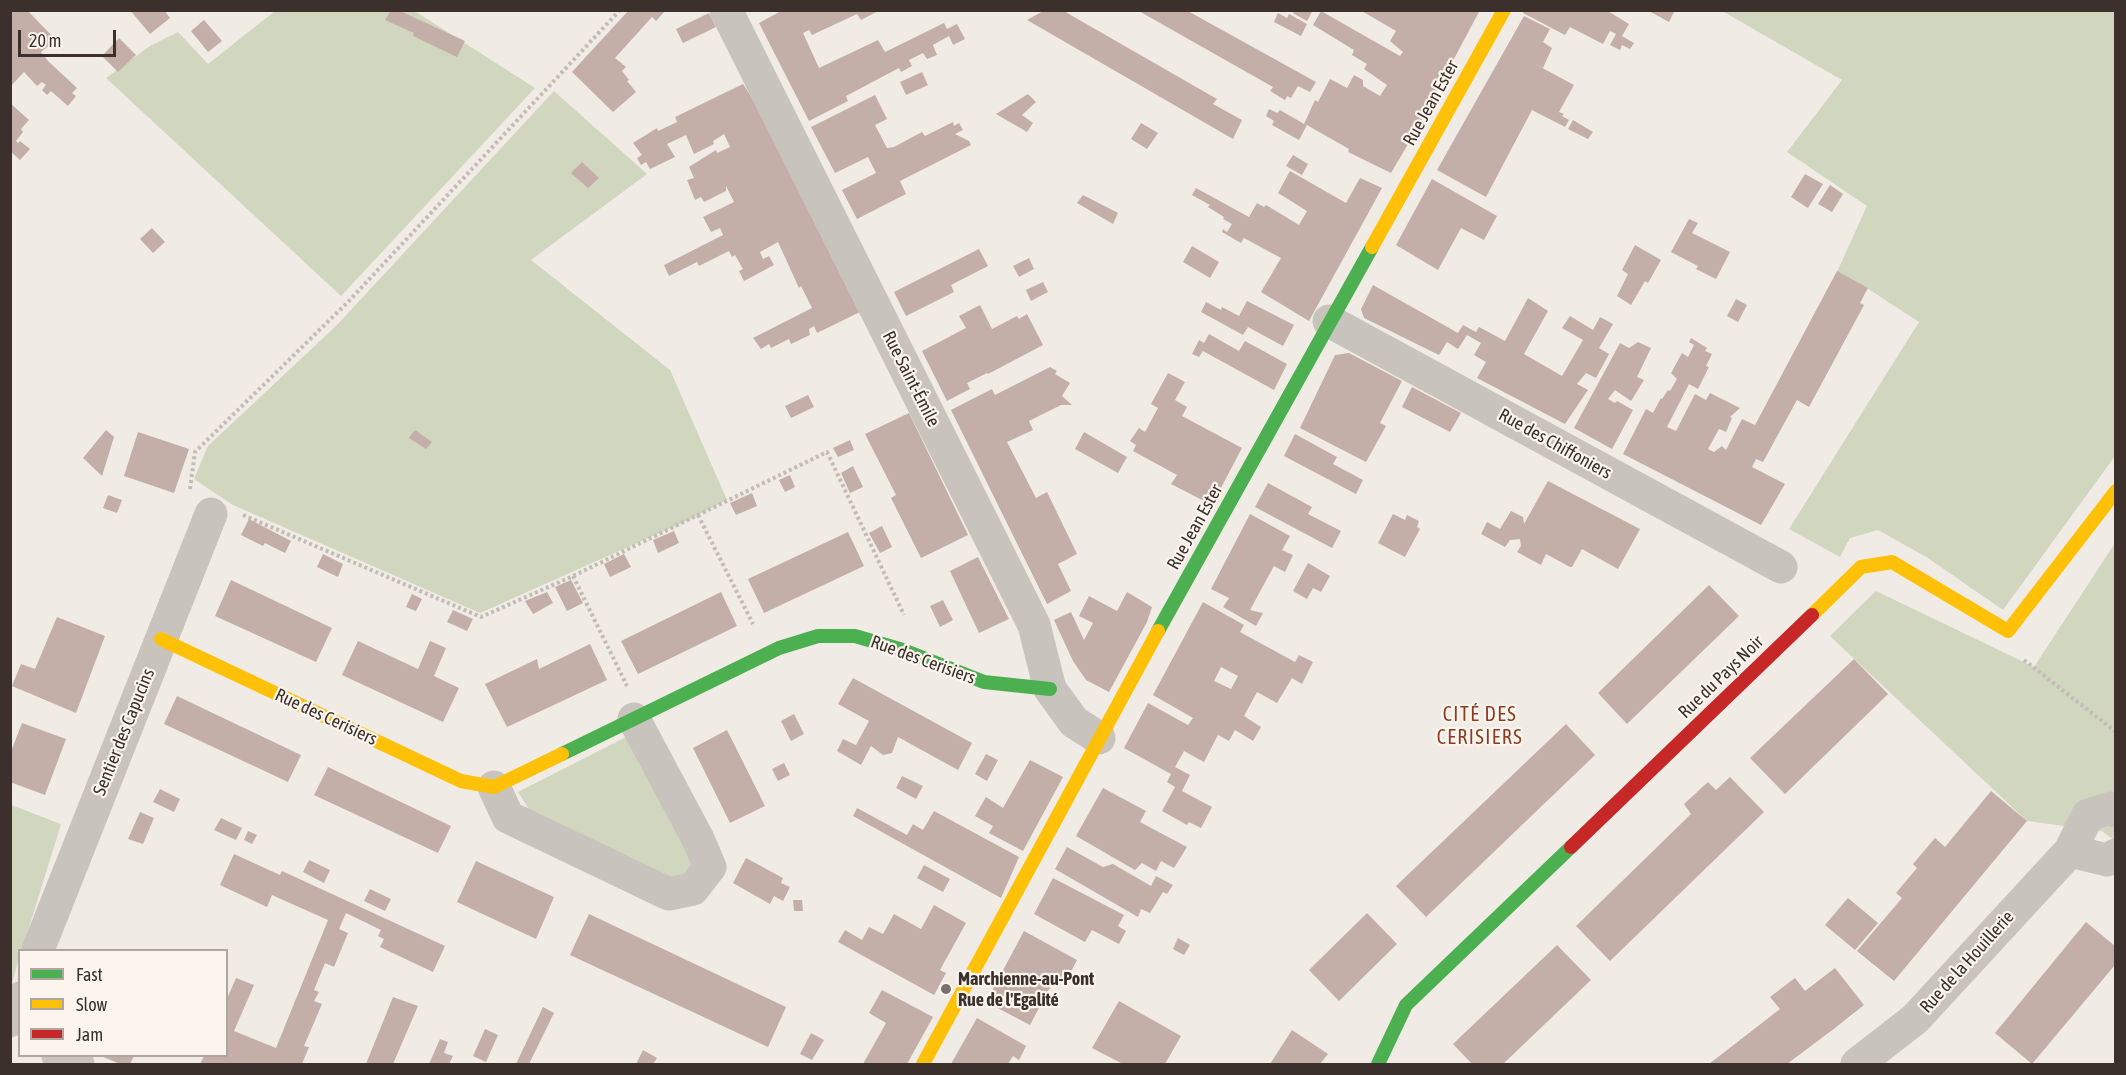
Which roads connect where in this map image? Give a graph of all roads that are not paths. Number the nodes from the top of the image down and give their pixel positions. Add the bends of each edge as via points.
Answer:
1 (726, 10) edge
2 (1504, 10) edge
3 (1329, 321) junction
4 (2115, 491) edge
5 (211, 514) road end
6 (1781, 567) dead end
7 (161, 639) junction
8 (1050, 689) junction
9 (638, 717) junction
10 (1099, 738) junction
11 (494, 787) junction
12 (2115, 811) edge
13 (2070, 851) junction
14 (2115, 855) edge
15 (39, 949) edge
16 (18, 1003) edge
17 (10, 1021) edge
18 (60, 1057) edge
19 (78, 1065) edge
20 (923, 1065) edge
21 (1378, 1065) edge
22 (1857, 1065) edge

1 - 8 street, Rue Saint-Émile via 1034,625
2 - 3 street, Rue Jean Ester
3 - 6 street, Rue des Chiffoniers
3 - 10 street, Rue Jean Ester
4 - 21 street, Rue du Pays Noir via 2008,631 1892,562 1861,567 1406,1005
5 - 7 street, Sentier des Capucins
7 - 11 street, Rue des Cerisiers via 461,781
7 - 15 street, Sentier des Capucins
8 - 9 street, Rue des Cerisiers via 984,682 855,636 818,636 767,653
8 - 10 street, Rue Saint-Émile via 1074,722
9 - 11 street, Rue des Cerisiers
9 - 11 street via 710,867 693,889 669,894 508,817
10 - 20 street, Rue Jean Ester
12 - 13 street, Rue de la Houillerie via 2111,808 2088,815
13 - 14 street via 2107,860
13 - 22 street, Rue de la Houillerie via 1916,1019
16 - 17 street
18 - 19 street

